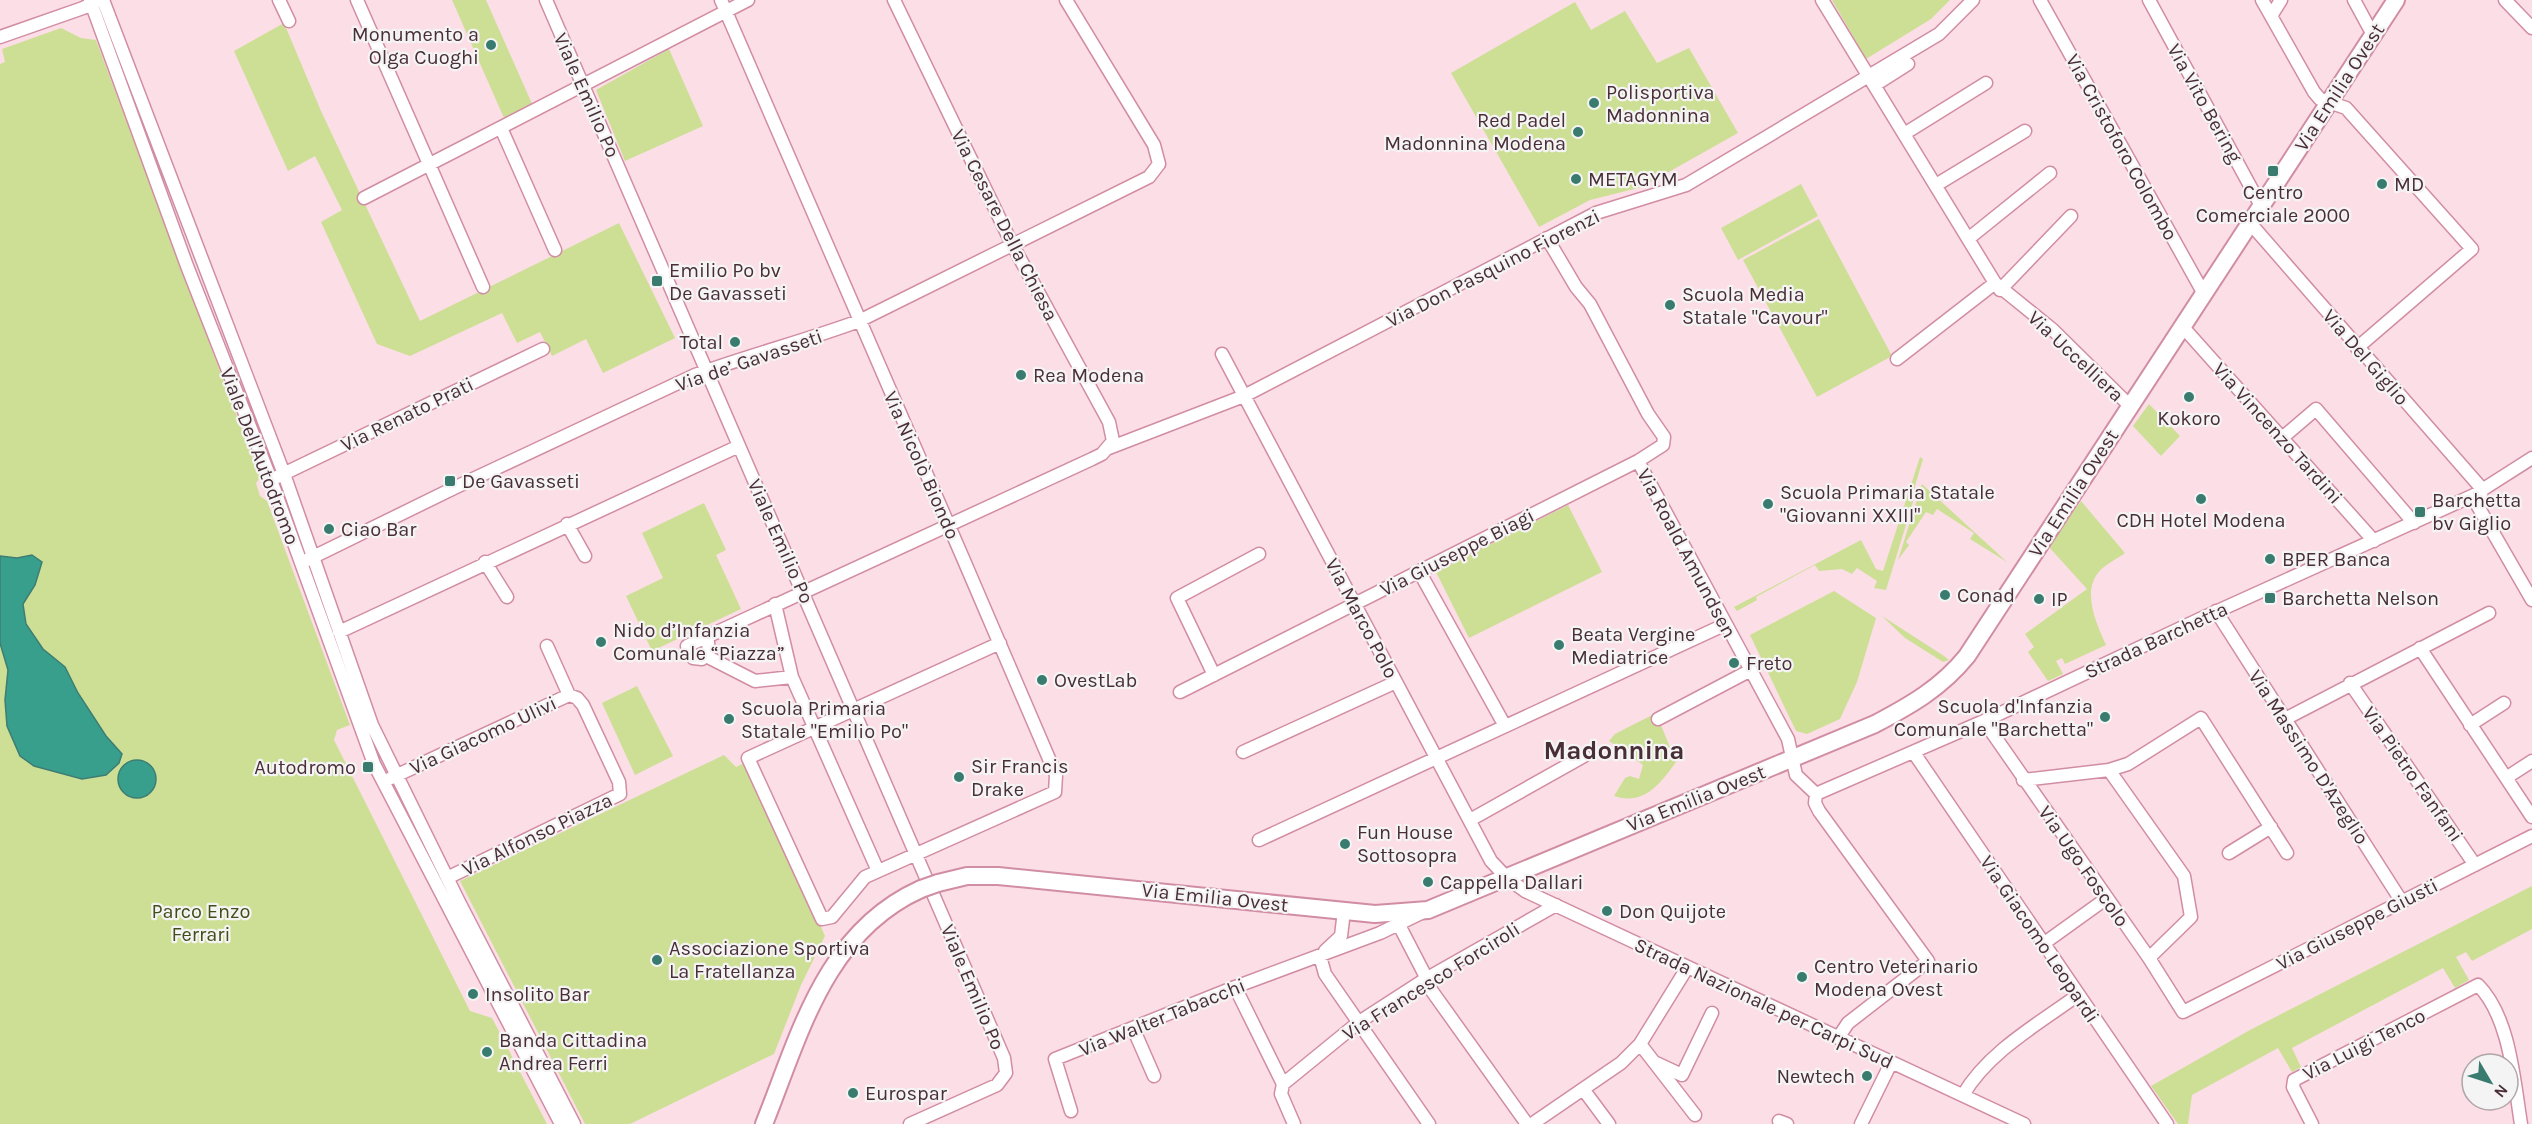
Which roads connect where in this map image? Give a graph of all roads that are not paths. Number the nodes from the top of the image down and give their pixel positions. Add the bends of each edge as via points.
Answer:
1 (279, 0) edge
2 (357, 0) edge
3 (546, 0) edge
4 (747, 0) edge
5 (894, 0) edge
6 (1066, 0) edge
7 (1822, 0) edge
8 (1972, 0) edge
9 (2040, 0) edge
10 (2149, 0) edge
11 (2262, 0) edge
12 (2281, 0) edge
13 (2354, 0) edge
14 (2396, 0) edge
15 (2505, 0) edge
16 (95, 1) edge
17 (723, 6) edge
18 (2271, 16) junction
19 (290, 21) dead end
20 (2532, 28) edge
21 (2373, 35) junction
22 (0, 37) edge
23 (1908, 64) dead end
24 (1872, 80) junction
25 (1986, 84) dead end
26 (584, 85) junction
27 (2329, 102) junction
28 (501, 128) junction
29 (2025, 131) dead end
30 (1905, 134) junction
31 (429, 165) junction
32 (2049, 173) dead end
33 (1936, 185) junction
34 (364, 198) dead end
35 (2261, 206) junction
36 (2071, 216) dead end
37 (2250, 223) junction
38 (1547, 238) junction
39 (1968, 239) junction
40 (1012, 244) junction
41 (555, 250) dead end
42 (483, 287) dead end
43 (1997, 287) junction
44 (2204, 294) junction
45 (859, 321) junction
46 (2182, 326) junction
47 (2357, 348) junction
48 (543, 349) dead end
49 (1222, 354) dead end
50 (1897, 359) dead end
51 (707, 371) junction
52 (1244, 396) junction
53 (2130, 406) junction
54 (2282, 438) junction
55 (739, 446) junction
56 (1108, 448) junction
57 (1638, 461) junction
58 (2531, 461) edge
59 (284, 474) junction
60 (271, 480) junction
61 (2483, 490) junction
62 (948, 523) junction
63 (2414, 523) junction
64 (567, 524) junction
65 (2374, 541) junction
66 (1259, 554) dead end
67 (585, 556) dead end
68 (306, 560) junction
69 (485, 562) junction
70 (1419, 571) junction
71 (803, 591) junction
72 (507, 597) dead end
73 (2532, 600) edge
74 (1354, 603) junction
75 (775, 604) junction
76 (2216, 612) junction
77 (2489, 613) dead end
78 (1724, 625) junction
79 (339, 632) junction
80 (705, 638) junction
81 (1000, 643) junction
82 (547, 646) dead end
83 (2420, 648) junction
84 (706, 656) junction
85 (1751, 670) junction
86 (1214, 675) junction
87 (792, 677) junction
88 (1396, 682) junction
89 (2350, 683) junction
90 (1180, 692) dead end
91 (569, 696) junction
92 (2504, 703) dead end
93 (853, 708) junction
94 (1658, 719) dead end
95 (2285, 719) junction
96 (1984, 721) junction
97 (2470, 725) junction
98 (815, 726) junction
99 (1505, 726) junction
100 (367, 728) junction
101 (1242, 752) dead end
102 (1914, 753) junction
103 (1584, 756) dead end
104 (1437, 758) junction
105 (1792, 758) junction
106 (2532, 761) edge
107 (2109, 770) junction
108 (397, 776) junction
109 (2506, 778) junction
110 (2023, 780) junction
111 (382, 783) junction
112 (1816, 794) junction
113 (2532, 817) edge
114 (1470, 820) junction
115 (2271, 827) junction
116 (2532, 836) edge
117 (1259, 840) dead end
118 (2229, 853) dead end
119 (2287, 853) dead end
120 (917, 855) junction
121 (2475, 865) junction
122 (878, 871) junction
123 (447, 878) junction
124 (1507, 878) junction
125 (2108, 898) junction
126 (2402, 902) junction
127 (453, 905) junction
128 (1556, 905) junction
129 (1428, 910) junction
130 (1344, 911) junction
131 (1375, 914) junction
132 (1399, 925) junction
133 (2043, 944) junction
134 (1320, 956) junction
135 (2149, 958) junction
136 (1687, 968) junction
137 (1425, 980) junction
138 (1235, 987) junction
139 (499, 993) junction
140 (2079, 995) junction
141 (2183, 1012) joint
142 (1712, 1013) dead end
143 (1359, 1022) junction
144 (1133, 1028) junction
145 (1838, 1038) junction
146 (1640, 1044) junction
147 (1654, 1062) junction
148 (1891, 1062) junction
149 (1154, 1076) dead end
150 (1283, 1084) junction
151 (1583, 1089) junction
152 (1963, 1095) junction
153 (1071, 1112) dead end
154 (1695, 1115) dead end
155 (561, 1124) edge
156 (574, 1124) edge
157 (764, 1124) edge
158 (910, 1124) edge
159 (1294, 1124) edge
160 (1429, 1124) edge
161 (1527, 1124) edge
162 (1532, 1124) edge
163 (1609, 1124) edge
164 (1861, 1124) edge
165 (2024, 1124) edge
166 (2167, 1124) edge
167 (2312, 1124) edge
168 (2521, 1124) edge

1 - 19 street
2 - 31 street
3 - 26 street, Viale Emilio Po
4 - 17 street
5 - 40 street, Via Cesare Della Chiesa
6 - 40 street, Via de’ Gavasseti via 1154,145 1159,164 1141,182
7 - 24 street, Via Uccelliera
8 - 24 street via 1939,34
9 - 44 street, Via Cristoforo Colombo
10 - 35 street, Via Vito Bering
11 - 18 street
12 - 18 street
13 - 21 street
14 - 21 main road, Via Emilia Ovest
15 - 20 street
16 - 22 street
16 - 59 street, Viale Dell'Autodromo
16 - 60 street, Viale Dell'Autodromo via 187,266
17 - 26 street
17 - 45 street, Via Nicolò Biondo
18 - 27 street via 2314,92
21 - 27 main road, Via Emilia Ovest
23 - 24 street
24 - 30 street, Via Uccelliera
24 - 38 street, Via Don Pasquino Fiorenzi via 1686,185 1596,213
25 - 30 street
26 - 28 street
26 - 51 street, Viale Emilio Po
27 - 35 main road, Via Emilia Ovest
27 - 47 street via 2346,108 2472,249
28 - 31 street
28 - 41 street
29 - 33 street
30 - 33 street, Via Uccelliera
31 - 34 street
31 - 42 street
32 - 39 street
33 - 39 street, Via Uccelliera
35 - 37 main road, Via Emilia Ovest
36 - 43 street
37 - 44 main road, Via Emilia Ovest
37 - 47 street, Via Del Giglio
38 - 52 street, Via Don Pasquino Fiorenzi
38 - 57 street, Via Roald Amundsen via 1590,304 1664,437 1660,448
39 - 43 street, Via Uccelliera
40 - 45 street, Via de’ Gavasseti
40 - 56 street, Via Cesare Della Chiesa via 1109,422 1113,441
43 - 50 street
43 - 53 street, Via Uccelliera via 2053,330
44 - 46 main road, Via Emilia Ovest
45 - 51 street, Via de’ Gavasseti
45 - 62 street, Via Nicolò Biondo
46 - 53 main road, Via Emilia Ovest
46 - 54 street, Via Vincenzo Tardini
47 - 61 street, Via Del Giglio
48 - 59 street, Via Renato Prati
49 - 52 street, Via Marco Polo
51 - 55 street, Viale Emilio Po
51 - 68 street, Via de’ Gavasseti
52 - 56 street, Via Don Pasquino Fiorenzi
52 - 74 street, Via Marco Polo
53 - 105 main road, Via Emilia Ovest via 1956,670 1934,690 1875,724
54 - 63 street via 2316,409
54 - 65 street, Via Vincenzo Tardini
55 - 64 street
55 - 71 street, Viale Emilio Po
56 - 62 street, Via Don Pasquino Fiorenzi via 1092,459
57 - 70 street, Via Giuseppe Biagi
57 - 78 street, Via Roald Amundsen
58 - 61 street, Strada Barchetta
59 - 60 street, Via Renato Prati
59 - 68 street, Viale Dell'Autodromo
60 - 68 street, Viale Dell'Autodromo
61 - 63 street, Strada Barchetta
61 - 73 street via 2476,503
62 - 71 street, Via Don Pasquino Fiorenzi
62 - 81 street, Via Nicolò Biondo
63 - 65 street, Strada Barchetta
64 - 67 street
64 - 69 street
65 - 76 street, Strada Barchetta
66 - 86 street via 1177,598
68 - 79 street, Viale Dell'Autodromo
68 - 100 street, Viale Dell'Autodromo
69 - 72 street
69 - 79 street
70 - 74 street, Via Giuseppe Biagi
70 - 99 street
71 - 75 street, Via Don Pasquino Fiorenzi
71 - 93 street, Viale Emilio Po
74 - 86 street, Via Giuseppe Biagi
74 - 88 street, Via Marco Polo
75 - 80 street, Via Don Pasquino Fiorenzi
75 - 87 street
76 - 95 street, Via Massimo D'Azeglio
76 - 96 street, Strada Barchetta
77 - 83 street
78 - 85 street, Via Roald Amundsen
78 - 99 street
79 - 100 street, Viale Dell'Autodromo
80 - 84 street via 710,647
80 - 84 street via 687,646 687,651 693,658
81 - 93 street
81 - 120 street, Via Nicolò Biondo via 1056,775 1057,787 1055,792
82 - 91 street, Via Giacomo Ulivi
83 - 89 street
83 - 97 street
84 - 87 street via 755,681
85 - 94 street
85 - 105 street, Via Roald Amundsen via 1788,739
86 - 90 street, Via Giuseppe Biagi
87 - 98 street
88 - 101 street
88 - 104 street, Via Marco Polo
89 - 95 street
89 - 121 street, Via Pietro Fanfani
91 - 108 street, Via Giacomo Ulivi
91 - 123 street, Via Alfonso Piazza via 583,705 620,782 620,794
92 - 97 street
93 - 98 street
93 - 120 street, Viale Emilio Po
95 - 126 street, Via Massimo D'Azeglio
96 - 102 street, Strada Barchetta
96 - 110 street, Via Ugo Foscolo
97 - 109 street
98 - 122 street
98 - 122 street via 748,758 819,916 829,920 865,876
99 - 104 street
100 - 108 street, Viale Dell'Autodromo
100 - 111 street, Viale Dell'Autodromo
102 - 112 street, Strada Barchetta
102 - 133 street, Via Giacomo Leopardi
103 - 114 street
104 - 114 street, Via Marco Polo
104 - 117 street
105 - 112 street via 1796,774
105 - 124 main road, Via Emilia Ovest
106 - 109 street
107 - 110 street
107 - 115 street via 2128,764 2201,718
107 - 135 street via 2184,876 2191,917
108 - 111 street, Via Giacomo Ulivi
108 - 123 street, Viale Dell'Autodromo
109 - 113 street
110 - 125 street, Via Ugo Foscolo
111 - 127 street, Viale Dell'Autodromo
112 - 145 street via 1819,811 1928,961 1848,1023
114 - 124 street, Via Marco Polo via 1491,861
115 - 118 street
115 - 119 street
116 - 121 street, Via Giuseppe Giusti
120 - 122 street
120 - 158 street, Viale Emilio Po via 1004,1058 1006,1073 1001,1082
121 - 126 street, Via Giuseppe Giusti
123 - 127 street, Viale Dell'Autodromo
124 - 128 street, Strada Nazionale per Carpi Sud
124 - 129 main road, Via Emilia Ovest
125 - 133 street
125 - 135 street, Via Ugo Foscolo
126 - 141 street, Via Giuseppe Giusti
127 - 139 street, Viale Dell'Autodromo
128 - 136 street, Strada Nazionale per Carpi Sud
128 - 137 street, Via Francesco Forciroli
129 - 131 main road, Via Emilia Ovest
129 - 132 street, Via Walter Tabacchi
130 - 131 main road, Via Emilia Ovest
130 - 134 street, Via Walter Tabacchi via 1341,936
130 - 157 main road, Via Emilia Ovest, bridge via 979,875 921,889 874,916 839,954 820,987
131 - 134 street, Via Walter Tabacchi via 1363,935
132 - 134 street, Via Walter Tabacchi
132 - 137 street
133 - 140 street, Via Giacomo Leopardi
134 - 138 street, Via Walter Tabacchi
134 - 143 street via 1325,974
135 - 141 street, Via Ugo Foscolo
136 - 145 street, Strada Nazionale per Carpi Sud
136 - 146 street
137 - 143 street, Via Francesco Forciroli
137 - 161 street
138 - 144 street, Via Walter Tabacchi
138 - 150 street
139 - 155 street, Viale Dell'Autodromo
139 - 156 street, Viale Dell'Autodromo
140 - 152 street via 2016,1039 1972,1079
140 - 166 street, Via Giacomo Leopardi
142 - 147 street via 1682,1075
143 - 150 street, Via Francesco Forciroli
143 - 160 street
144 - 149 street
144 - 153 street, Via Walter Tabacchi via 1055,1059
145 - 148 street, Strada Nazionale per Carpi Sud
146 - 147 street
146 - 151 street via 1621,1063
147 - 154 street
148 - 152 street, Strada Nazionale per Carpi Sud
148 - 164 street
150 - 159 street via 1281,1094
151 - 162 street
151 - 163 street
152 - 165 street, Strada Nazionale per Carpi Sud
167 - 168 street, Via Luigi Tenco via 2293,1087 2294,1080 2478,985 2509,1043

